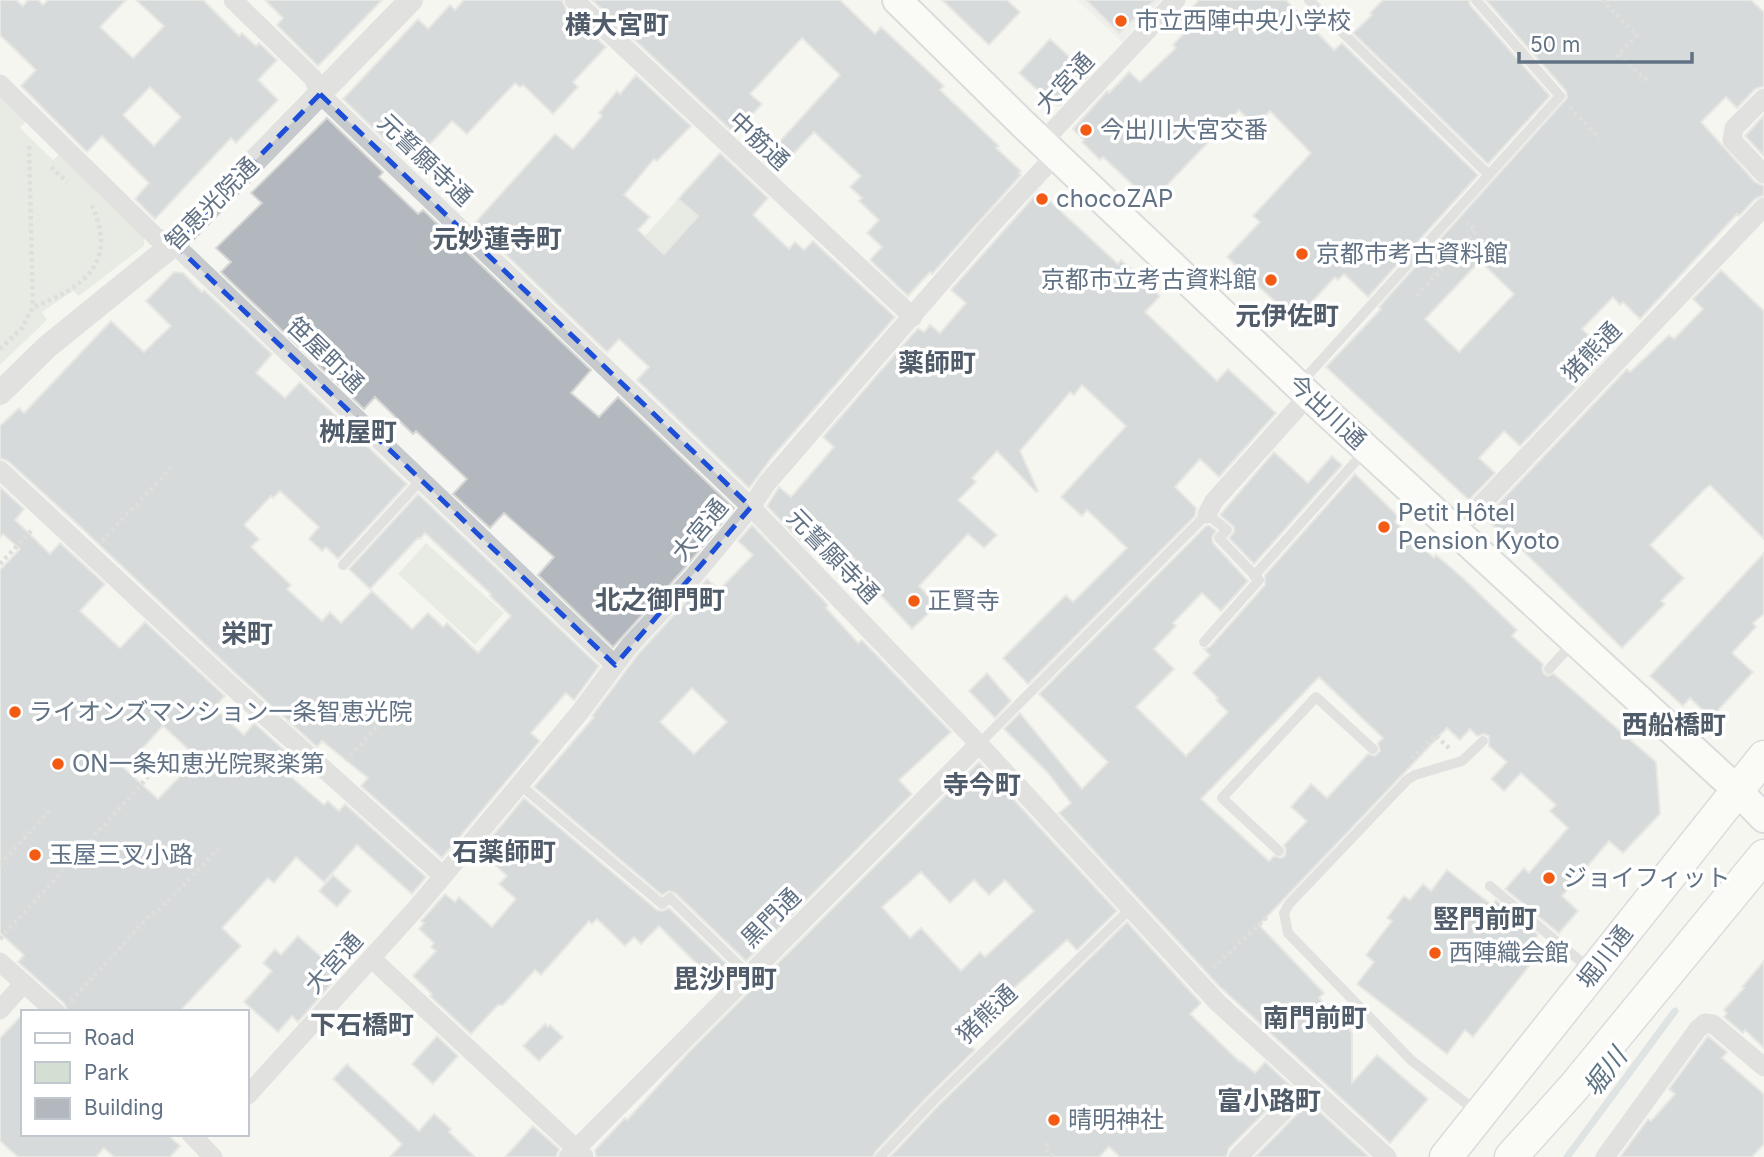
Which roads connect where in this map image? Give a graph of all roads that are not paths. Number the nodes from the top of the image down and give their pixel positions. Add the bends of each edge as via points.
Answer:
1 (233, 0) edge
2 (411, 0) edge
3 (574, 0) edge
4 (897, 0) edge
5 (1176, 0) edge
6 (1309, 0) edge
7 (1476, 0) edge
8 (0, 84) edge
9 (320, 94) junction
10 (1764, 98) edge
11 (1056, 155) junction
12 (1764, 174) edge
13 (1489, 175) junction
14 (1764, 207) edge
15 (174, 244) junction
16 (913, 317) junction
17 (1304, 390) junction
18 (0, 393) edge
19 (1367, 449) junction
20 (0, 470) edge
21 (420, 481) junction
22 (751, 507) junction
23 (1207, 514) junction
24 (1456, 531) junction
25 (343, 565) dead end
26 (1254, 576) junction
27 (1574, 641) junction
28 (1205, 642) dead end
29 (615, 665) junction
30 (1549, 669) dead end
31 (1483, 741) dead end
32 (979, 744) junction
33 (1373, 749) dead end
34 (1764, 757) edge
35 (519, 784) junction
36 (1736, 789) junction
37 (1764, 818) edge
38 (1279, 851) dead end
39 (1764, 856) edge
40 (443, 876) junction
41 (1490, 886) dead end
42 (1130, 909) junction
43 (371, 958) junction
44 (0, 962) edge
45 (1593, 972) junction
46 (749, 975) junction
47 (24, 984) junction
48 (63, 1007) edge
49 (0, 1010) edge
50 (1764, 1067) edge
51 (1308, 1086) junction
52 (248, 1095) edge
53 (1480, 1115) junction
54 (576, 1154) edge
55 (880, 1157) edge
56 (1238, 1157) edge
57 (1387, 1157) edge
58 (1446, 1157) edge
59 (1511, 1157) edge
60 (1605, 1157) edge

1 - 9 street, 元誓願寺通 via 313,78
2 - 9 street, 智恵光院通
3 - 16 street, 中筋通
4 - 11 main road, 今出川通
5 - 11 street, 大宮通 via 1048,136
6 - 13 lane
7 - 13 lane via 1560,96
8 - 15 street, 笹屋町通 via 156,237
9 - 15 street, 智恵光院通
9 - 22 street, 元誓願寺通
10 - 12 street via 1734,128 1732,140
11 - 16 street, 大宮通
11 - 17 main road, 今出川通
13 - 17 lane
14 - 24 street, 猪熊通
15 - 18 street, 智恵光院通 via 47,347
15 - 21 street, 笹屋町通
16 - 22 street, 大宮通 via 766,483
17 - 19 main road, 今出川通
17 - 23 street
19 - 24 main road, 今出川通
19 - 26 lane
20 - 40 street
21 - 25 lane
21 - 29 street, 笹屋町通
22 - 29 street, 大宮通
22 - 32 street, 元誓願寺通
23 - 26 lane via 1227,530 1219,538
23 - 32 lane
24 - 27 main road, 今出川通
26 - 28 lane via 1258,580
27 - 30 lane
27 - 36 main road, 今出川通
29 - 35 street, 大宮通
31 - 53 lane via 1462,761 1404,778 1308,878 1284,914 1288,933 1411,1060
32 - 42 street, 元誓願寺通
32 - 46 street, 黒門通
33 - 38 lane via 1316,697 1222,798
34 - 36 main road, 堀川通
35 - 40 street, 大宮通
35 - 46 lane via 662,904 670,898
36 - 37 main road, 今出川通
36 - 45 main road, 堀川通
39 - 59 main road
40 - 43 street, 大宮通
41 - 45 lane
42 - 51 street, 元誓願寺通
42 - 55 lane, 猪熊通
43 - 52 street, 大宮通
43 - 54 street
44 - 47 street
45 - 53 main road, 堀川通
46 - 54 street, 黒門通
47 - 48 street
47 - 49 street
50 - 60 street via 1713,1024 1705,1023
51 - 56 street
51 - 57 street, 元誓願寺通
53 - 58 main road, 堀川通

